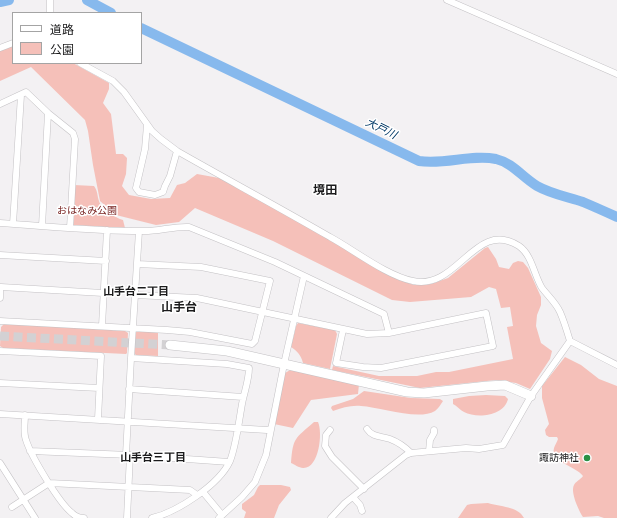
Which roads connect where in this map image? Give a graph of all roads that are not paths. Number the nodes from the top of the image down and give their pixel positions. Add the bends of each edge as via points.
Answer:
1 (50, 0) edge
2 (447, 0) edge
3 (50, 12) edge
4 (12, 43) edge
5 (0, 48) edge
6 (82, 64) edge
7 (617, 74) edge
8 (21, 95) junction
9 (0, 104) edge
10 (48, 113) junction
11 (147, 125) junction
12 (178, 151) junction
13 (0, 223) edge
14 (13, 224) junction
15 (42, 226) junction
16 (70, 228) junction
17 (107, 230) junction
18 (140, 232) junction
19 (0, 255) edge
20 (106, 261) junction
21 (137, 264) junction
22 (304, 276) junction
23 (0, 287) edge
24 (103, 293) junction
25 (135, 295) junction
26 (0, 298) edge
27 (262, 312) junction
28 (295, 319) junction
29 (0, 321) edge
30 (102, 326) junction
31 (133, 328) junction
32 (343, 330) junction
33 (389, 333) junction
34 (570, 340) junction
35 (170, 346) tunnel mouth
36 (0, 351) edge
37 (131, 358) junction
38 (284, 364) junction
39 (617, 365) edge
40 (0, 383) edge
41 (99, 388) junction
42 (129, 390) junction
43 (531, 396) junction
44 (243, 397) junction
45 (0, 414) edge
46 (25, 415) junction
47 (98, 419) junction
48 (128, 421) junction
49 (238, 428) junction
50 (271, 429) junction
51 (367, 429) dead end
52 (330, 430) dead end
53 (434, 430) dead end
54 (30, 451) junction
55 (429, 451) junction
56 (411, 453) junction
57 (128, 455) junction
58 (229, 462) junction
59 (0, 463) edge
60 (49, 483) junction
61 (128, 487) junction
62 (364, 489) junction
63 (200, 493) junction
64 (353, 497) junction
65 (24, 500) junction
66 (12, 507) dead end
67 (362, 512) dead end
68 (220, 517) edge
69 (36, 518) edge
70 (84, 518) edge
71 (127, 518) edge
72 (152, 518) edge
73 (331, 518) edge

1 - 3 street
2 - 7 street
4 - 5 street
6 - 11 street via 113,81
8 - 9 street
8 - 10 street via 26,92
8 - 14 street
10 - 15 street
10 - 16 street via 73,133 75,139
11 - 12 street
11 - 12 street via 145,149 136,188 139,192 155,195 163,192
12 - 34 street via 380,266 414,282 431,281 452,271 482,244 494,239 519,246 528,257 542,287 560,311
13 - 14 street
14 - 15 street
15 - 16 street
16 - 17 street
17 - 18 street
17 - 20 street
18 - 21 street
18 - 22 street via 179,226 189,227
19 - 20 street
20 - 24 street
21 - 25 street
21 - 27 street via 201,267 270,281
22 - 28 street
22 - 33 street via 384,314
23 - 24 street
23 - 26 street
24 - 30 street
25 - 27 street via 197,298
25 - 31 street
27 - 28 street
27 - 31 street via 252,344 190,332
28 - 32 street
28 - 38 street
29 - 30 street
30 - 31 street
31 - 37 street
32 - 33 street via 367,334
32 - 33 street via 336,363 363,367 381,368 493,346 486,314
34 - 39 street
34 - 43 street
35 - 38 street via 228,351
36 - 41 street via 101,356
37 - 42 street
37 - 44 street via 228,364 249,368
38 - 43 street via 407,392 424,393 505,385
38 - 50 street
40 - 41 street
41 - 47 street
42 - 44 street
42 - 48 street
43 - 55 street via 503,445 480,449
44 - 49 street
45 - 46 street
46 - 47 street
46 - 54 street via 25,438
47 - 48 street
48 - 49 street
48 - 57 street
49 - 50 street
49 - 58 street
50 - 68 street via 266,455 255,482
51 - 56 street via 370,434 405,446
52 - 62 street via 326,435 325,446 332,457
53 - 55 street
54 - 57 street
54 - 60 street
55 - 56 street
56 - 62 street
57 - 58 street
57 - 61 street
58 - 63 street via 216,480
59 - 65 street
60 - 61 street
60 - 65 street
60 - 70 street via 74,515
61 - 63 street via 190,490
61 - 71 street
62 - 64 street
63 - 68 street
63 - 72 street via 175,509
64 - 67 street
64 - 73 street
65 - 66 street
65 - 69 street

